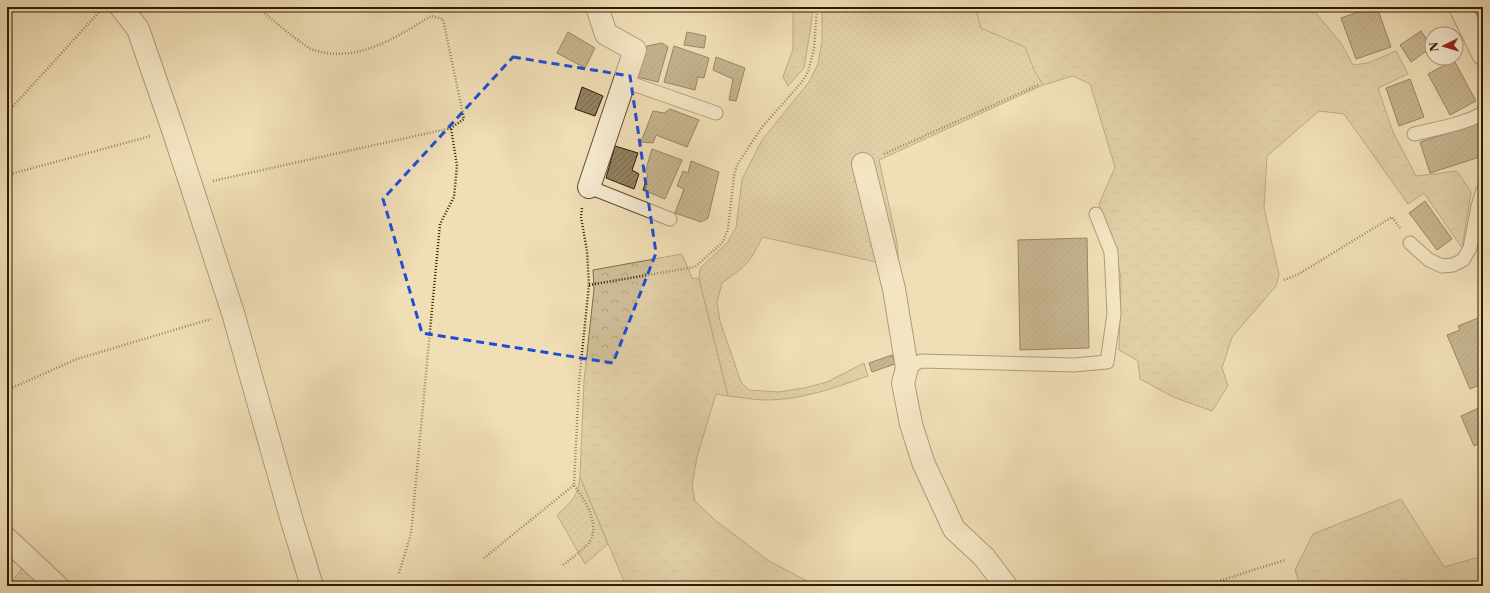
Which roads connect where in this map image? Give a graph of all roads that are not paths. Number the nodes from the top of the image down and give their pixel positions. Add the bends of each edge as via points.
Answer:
1 (121, 7) edge
2 (597, 7) edge
3 (1460, 7) edge
4 (1483, 54) edge
5 (624, 81) junction
6 (716, 113) dead end
7 (1483, 113) edge
8 (1414, 134) dead end
9 (863, 164) road end
10 (589, 187) joint
11 (1483, 190) edge
12 (1096, 214) dead end
13 (670, 219) dead end
14 (1410, 243) road end
15 (907, 368) junction
16 (7, 539) edge
17 (57, 586) edge
18 (312, 586) edge
19 (1006, 586) edge

1 - 18 street via 138,29 173,130 233,313
2 - 5 street via 606,34 635,50
3 - 4 street
5 - 6 lane
5 - 10 street
7 - 8 lane
9 - 15 street via 894,289
10 - 13 lane
11 - 14 lane via 1470,248 1463,260 1453,265 1442,266 1429,260
12 - 15 lane via 1111,252 1114,314 1107,362 1074,365 921,361
15 - 19 street via 904,390 911,424 926,468 954,529 984,557
16 - 17 street

